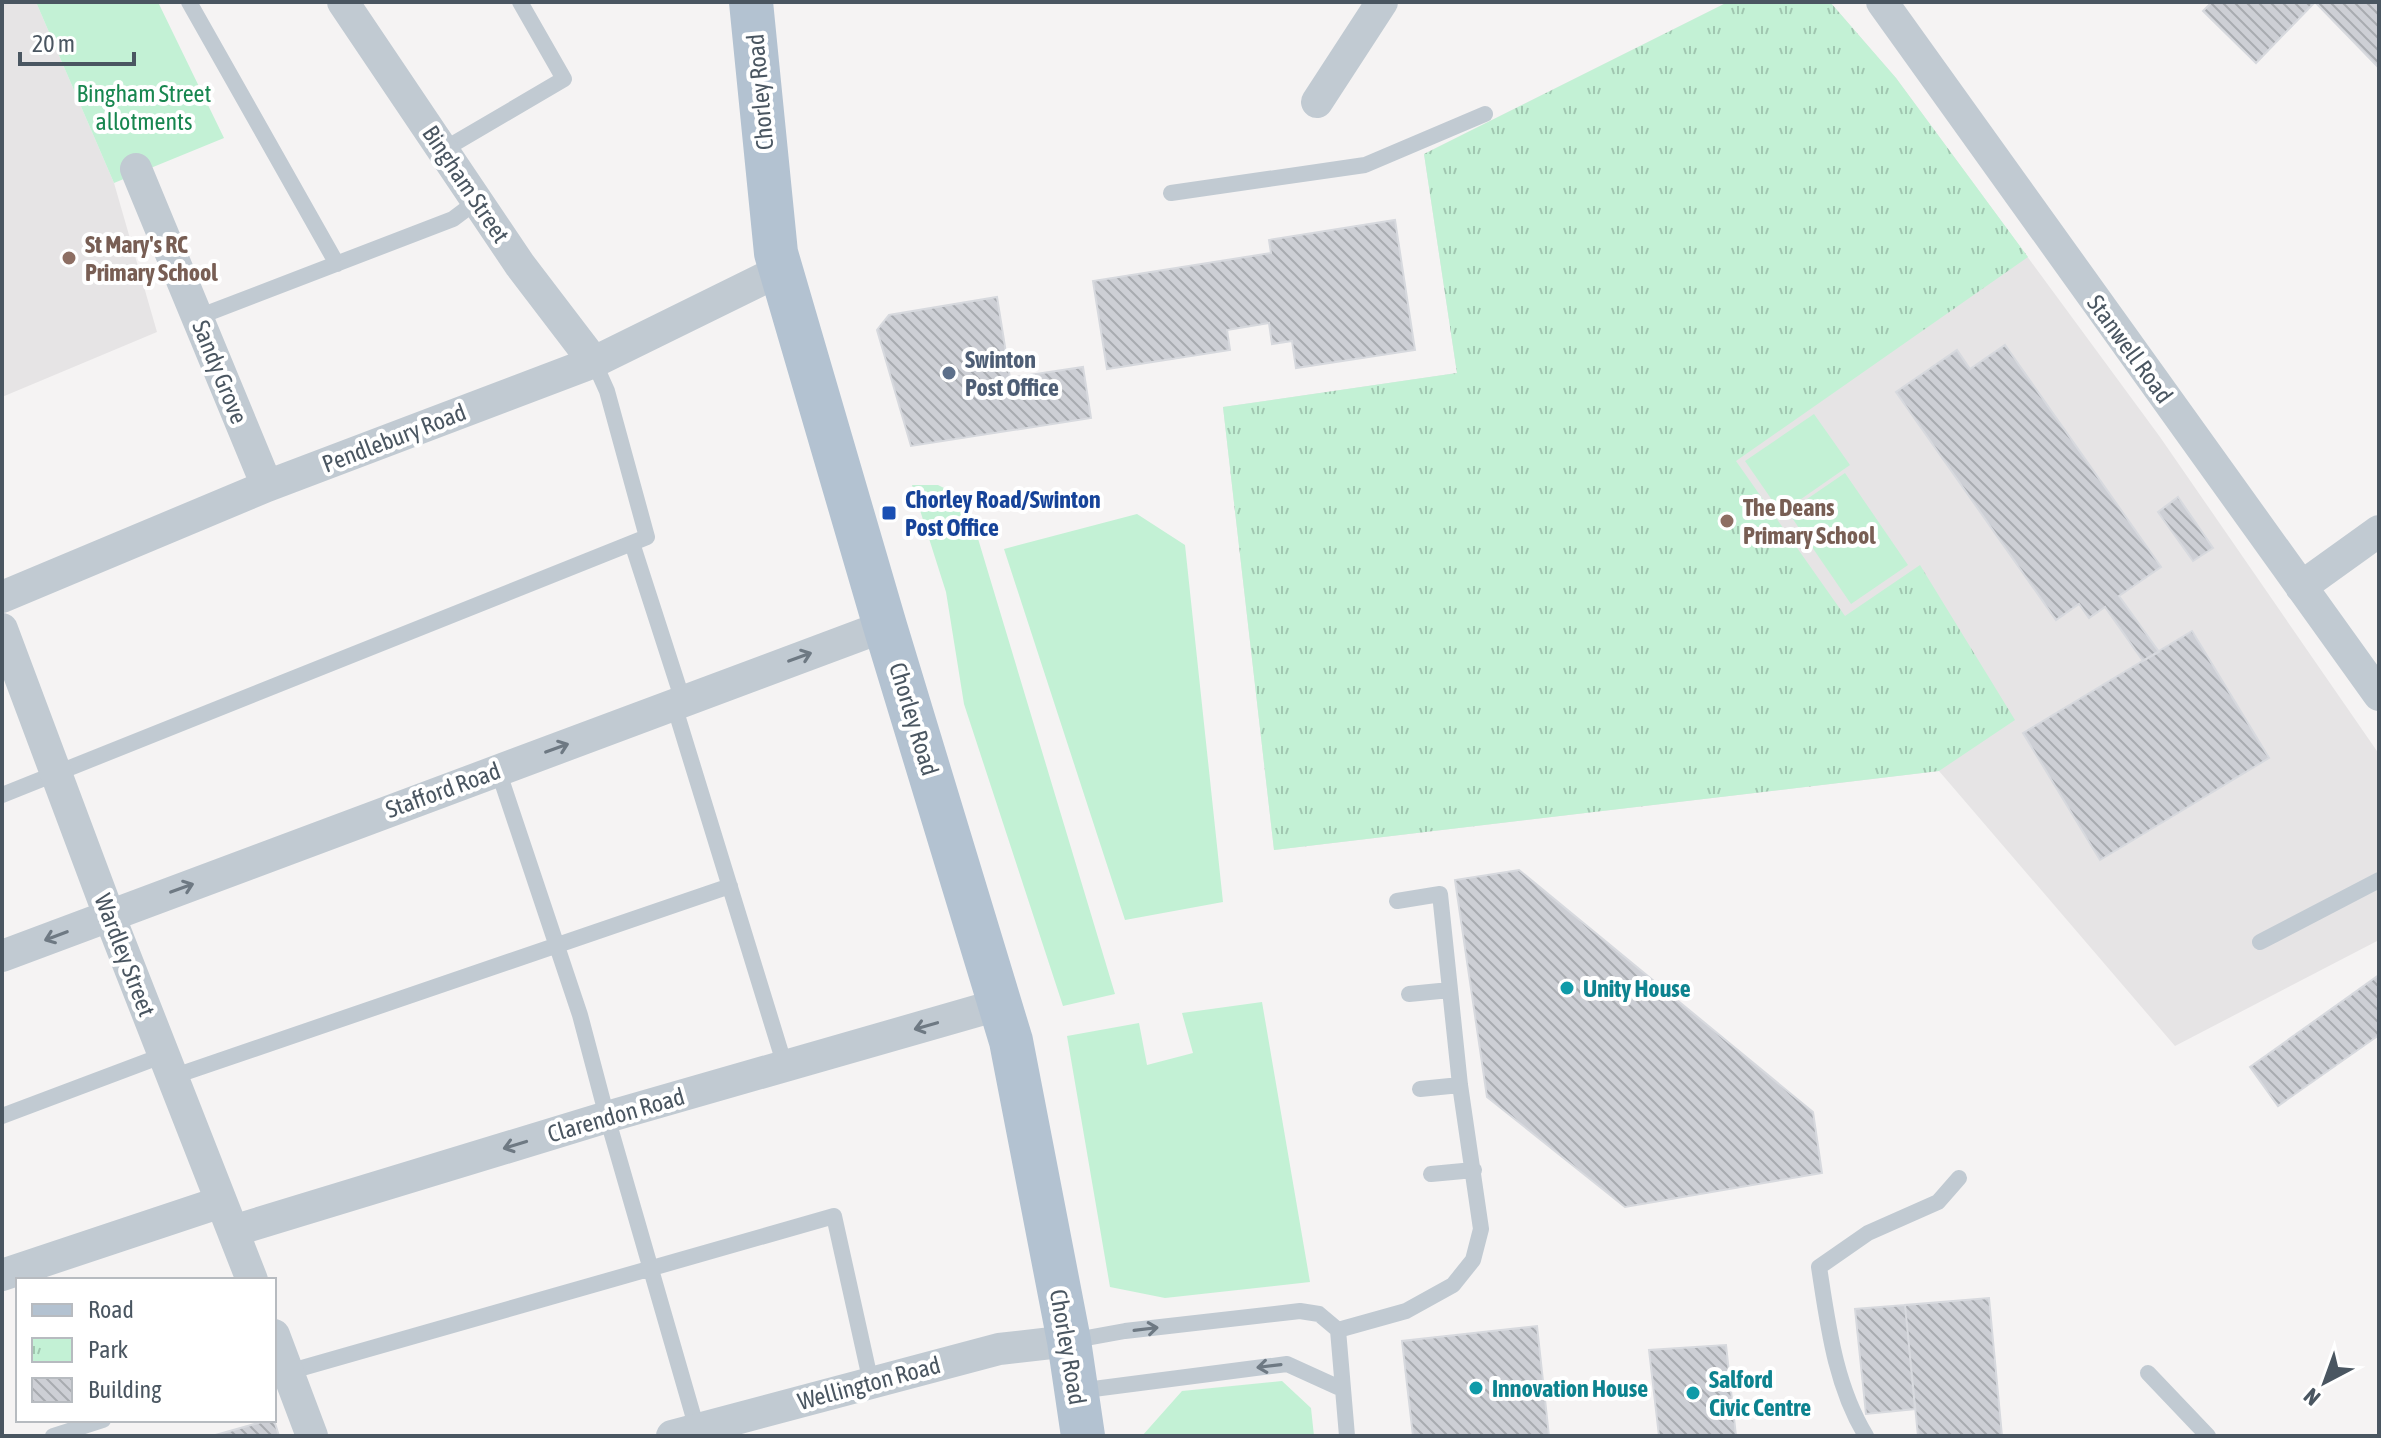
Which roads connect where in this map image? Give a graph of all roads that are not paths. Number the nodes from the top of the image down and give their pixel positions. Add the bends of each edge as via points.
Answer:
1 (189, 2) edge
2 (343, 2) edge
3 (520, 2) edge
4 (751, 2) edge
5 (1382, 2) edge
6 (1882, 2) edge
7 (1317, 102) dead end
8 (1485, 114) dead end
9 (443, 150) junction
10 (136, 169) dead end
11 (1171, 193) dead end
12 (477, 201) junction
13 (337, 264) junction
14 (781, 270) junction
15 (198, 317) junction
16 (594, 362) junction
17 (267, 486) junction
18 (2379, 531) edge
19 (632, 543) junction
20 (2301, 587) junction
21 (2, 597) edge
22 (885, 626) junction
23 (2, 629) edge
24 (2379, 695) edge
25 (678, 703) junction
26 (498, 770) junction
27 (56, 773) junction
28 (2, 795) edge
29 (2379, 880) edge
30 (730, 886) junction
31 (1397, 901) dead end
32 (109, 915) junction
33 (2260, 942) dead end
34 (558, 945) junction
35 (2, 956) edge
36 (1450, 990) junction
37 (1409, 994) dead end
38 (1001, 1004) junction
39 (168, 1066) junction
40 (785, 1066) junction
41 (1460, 1085) junction
42 (1420, 1089) dead end
43 (2, 1116) edge
44 (607, 1117) junction
45 (1474, 1170) junction
46 (1431, 1174) dead end
47 (1959, 1178) dead end
48 (227, 1216) junction
49 (650, 1268) junction
50 (2, 1275) edge
51 (251, 1278) edge
52 (1338, 1330) junction
53 (1069, 1341) junction
54 (280, 1358) edge
55 (2148, 1373) dead end
56 (871, 1383) junction
57 (1342, 1389) junction
58 (1077, 1391) junction
59 (97, 1422) edge
60 (684, 1433) edge
61 (53, 1436) edge
62 (312, 1436) edge
63 (1083, 1436) edge
64 (1347, 1436) edge
65 (1866, 1436) edge
66 (2208, 1436) edge

1 - 13 lane
2 - 9 street, Bingham Street
3 - 9 lane via 564,79
4 - 14 main road, Chorley Road
5 - 7 street
6 - 20 street, Stanwell Road
8 - 11 lane via 1365,165
9 - 12 street, Bingham Street
10 - 15 street, Sandy Grove
12 - 13 lane via 453,219
12 - 16 street, Bingham Street
13 - 15 lane
14 - 16 street, Pendlebury Road
14 - 22 main road, Chorley Road
15 - 17 street, Sandy Grove
16 - 17 street, Pendlebury Road
16 - 19 lane via 607,391 647,537
17 - 21 street, Pendlebury Road
18 - 20 street
19 - 25 lane
19 - 27 lane
20 - 24 street, Stanwell Road
25 -> 22 street, Stafford Road
22 - 38 main road, Chorley Road
23 - 27 street, Wardley Street
26 -> 25 street, Stafford Road
25 - 30 lane
32 -> 26 street, Stafford Road
26 - 34 lane
27 - 28 lane
27 - 32 street, Wardley Street
29 - 33 lane
30 - 34 lane
30 - 40 lane
31 - 36 lane via 1440,894
32 -> 35 street, Stafford Road
32 - 39 street, Wardley Street
34 - 39 lane
34 - 44 lane
36 - 37 lane
36 - 41 lane
38 -> 40 street, Clarendon Road
38 - 53 main road, Chorley Road
39 - 43 lane
39 - 48 street, Wardley Street
40 - 44 street, Clarendon Road
41 - 42 lane
41 - 45 lane
44 -> 48 street, Clarendon Road
44 - 49 lane
45 - 46 lane
45 - 52 lane via 1481,1229 1473,1260 1453,1285 1406,1311
47 - 65 lane via 1938,1202 1868,1233 1819,1267 1831,1349
48 - 50 street, Clarendon Road
48 - 51 street, Wardley Street
49 - 54 lane
49 - 56 lane via 834,1216
49 - 60 lane
53 -> 52 lane via 1300,1311 1319,1314
52 - 57 lane
53 - 56 street, Wellington Road via 999,1349
53 - 58 main road, Chorley Road
54 - 62 street
55 - 66 lane
56 - 60 street, Wellington Road
57 -> 58 lane via 1287,1364
57 - 64 lane
58 - 63 main road, Chorley Road
59 - 61 lane

